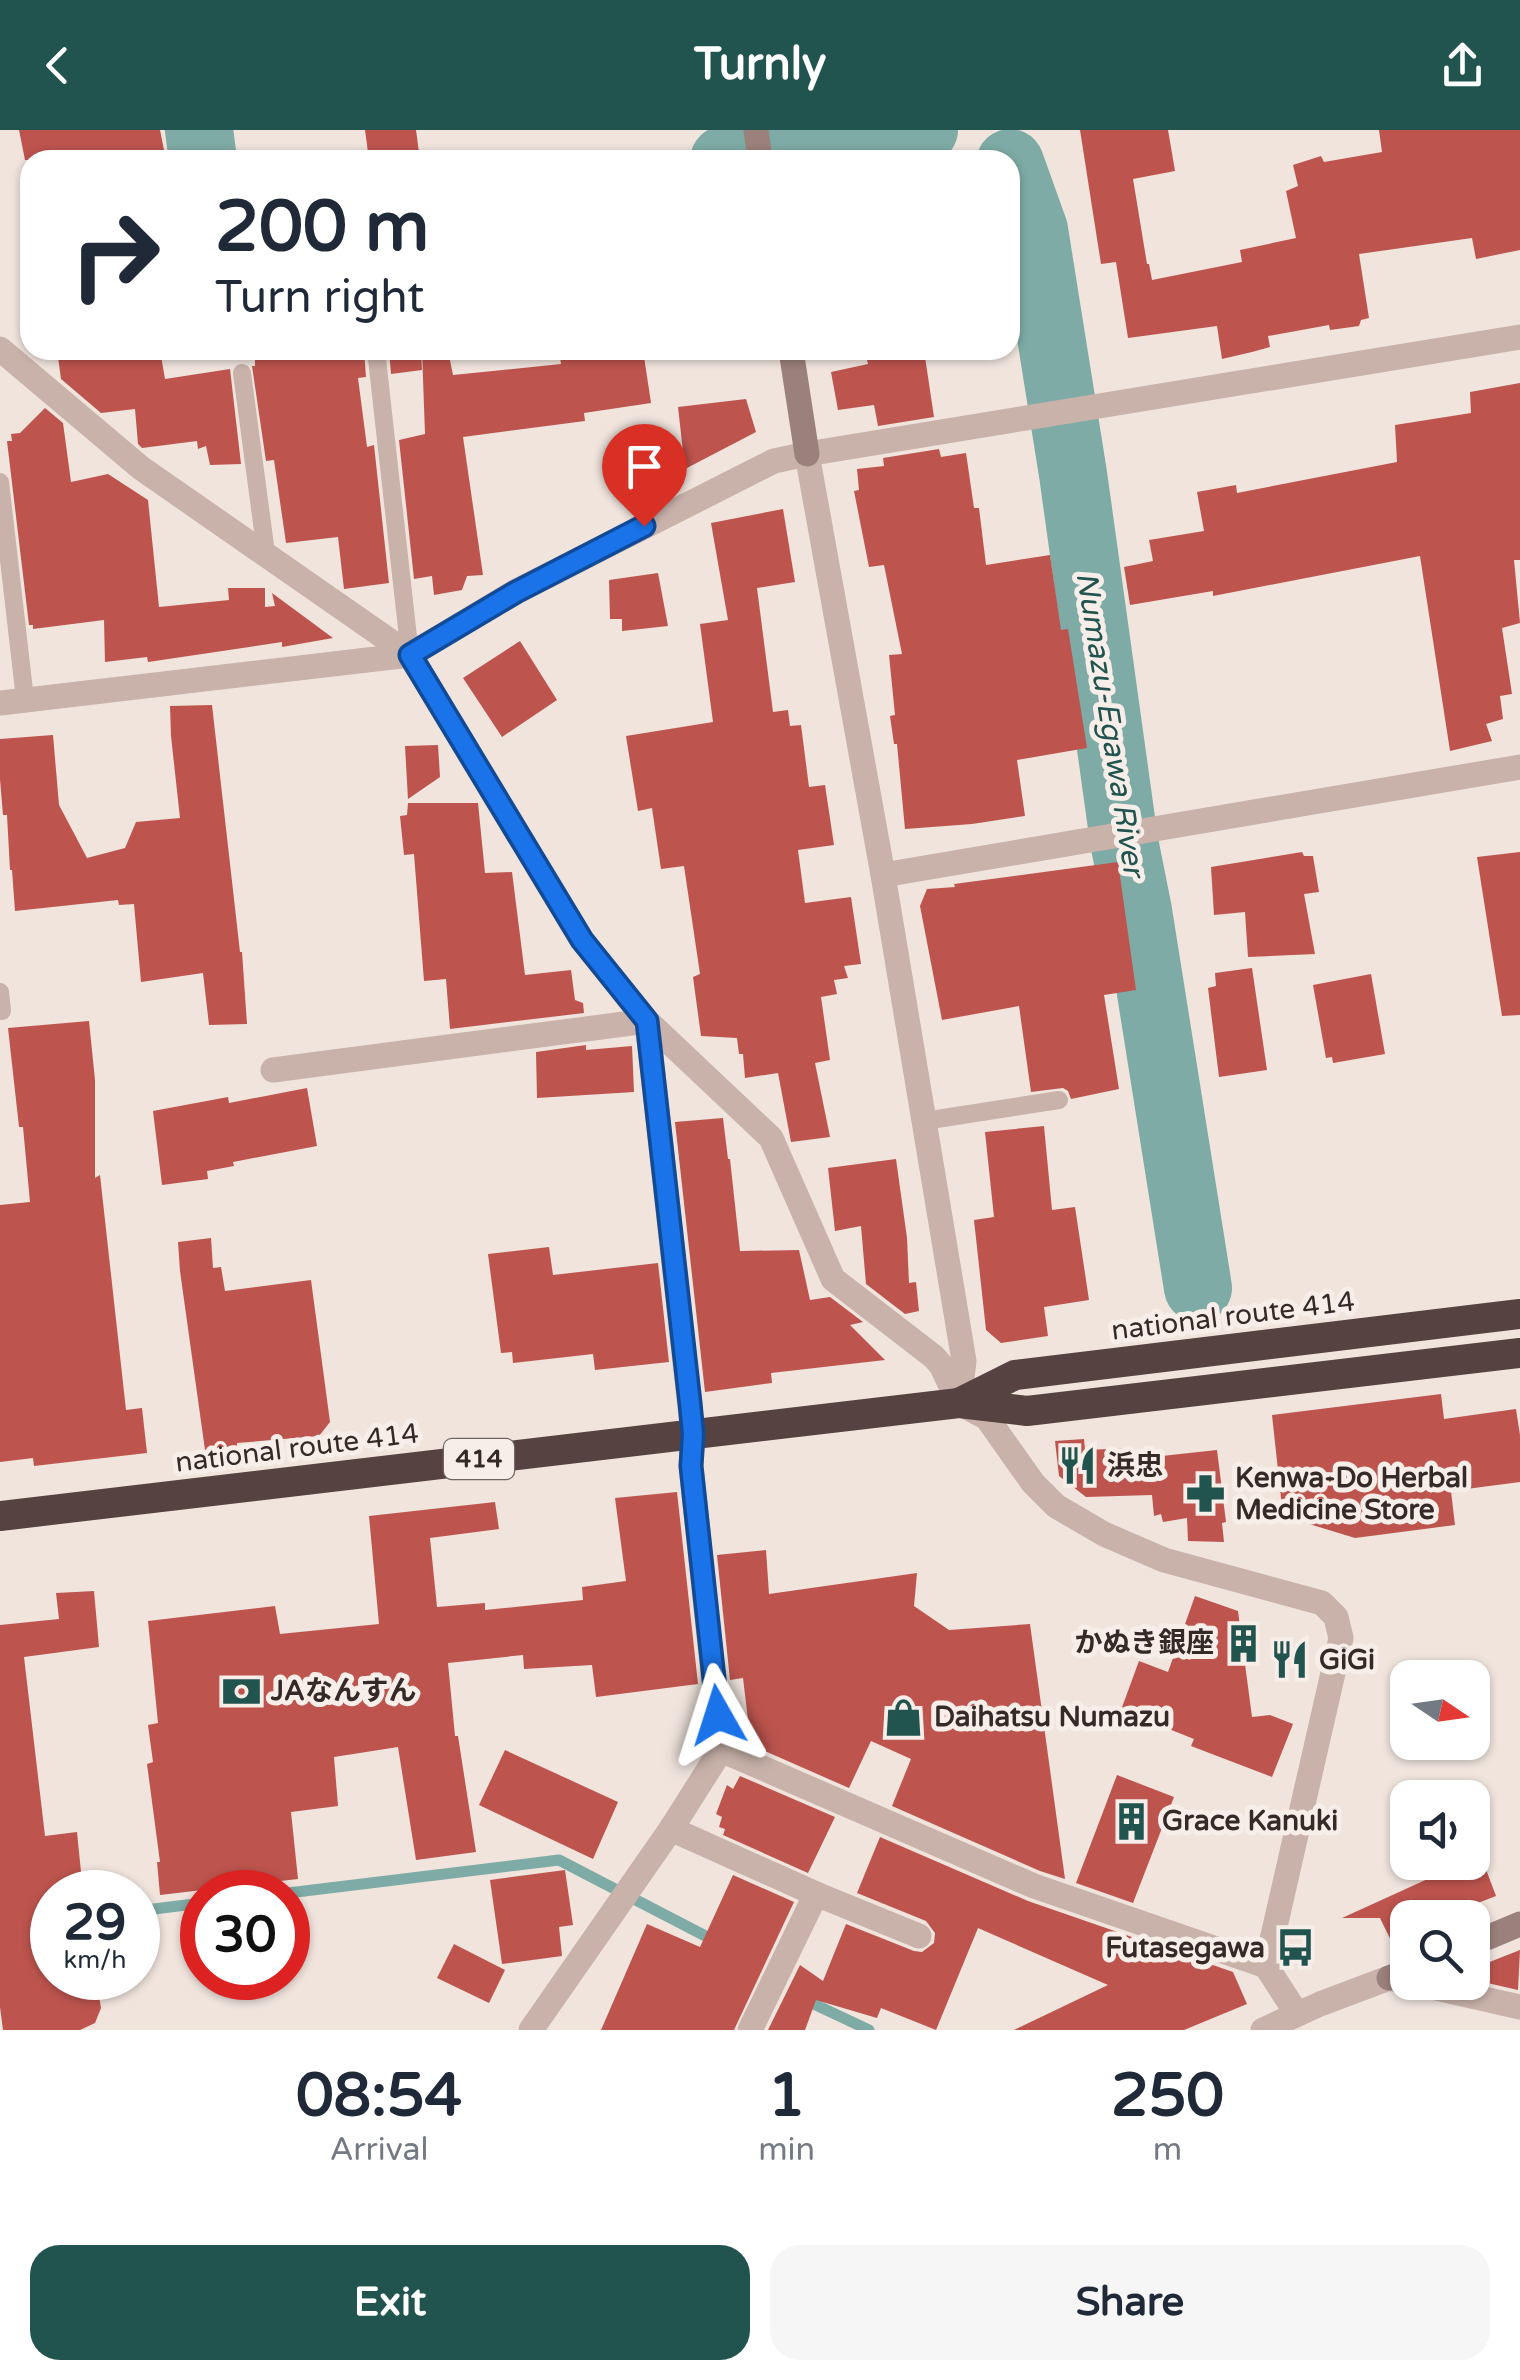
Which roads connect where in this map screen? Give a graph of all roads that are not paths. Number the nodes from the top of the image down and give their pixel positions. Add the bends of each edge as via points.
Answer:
1 (1520, 336) edge
2 (0, 348) edge
3 (377, 360) edge
4 (793, 360) edge
5 (242, 373) dead end
6 (807, 454) junction
7 (0, 482) edge
8 (266, 553) junction
9 (410, 655) junction
10 (12, 701) edge
11 (1520, 767) edge
12 (883, 875) junction
13 (647, 1021) junction
14 (273, 1070) dead end
15 (1060, 1100) dead end
16 (924, 1121) junction
17 (1520, 1314) edge
18 (1520, 1353) edge
19 (959, 1402) junction
20 (693, 1434) junction
21 (0, 1516) edge
22 (722, 1750) junction
23 (670, 1829) junction
24 (816, 1894) junction
25 (1520, 1924) edge
26 (919, 1936) dead end
27 (1490, 1936) edge
28 (1266, 1966) junction
29 (1390, 1983) edge
30 (1490, 2000) edge
31 (1520, 2007) edge
32 (1297, 2014) junction
33 (530, 2030) edge
34 (750, 2030) edge
35 (1263, 2030) edge

1 - 6 street
2 - 8 street via 141,468
3 - 9 lane
4 - 6 street
5 - 8 lane
6 - 9 street via 774,462 516,592
6 - 12 street
7 - 10 lane
8 - 9 street
9 - 10 street
9 - 13 street via 582,940
11 - 12 street
12 - 16 street
13 - 14 street
13 - 19 street via 771,1138 833,1279 934,1357
13 - 20 street
15 - 16 lane
16 - 19 street via 964,1361
17 - 19 highway, national route 414 / 414 via 1016,1375
18 - 19 highway, national route 414 / 414 via 1027,1411
19 - 20 highway, national route 414 / 414
19 - 28 street via 987,1418 1056,1506 1104,1534 1164,1560 1322,1603 1336,1617 1341,1638
20 - 21 highway, national route 414 / 414
20 - 22 street
22 - 23 street
22 - 28 street via 1034,1886
23 - 24 street
23 - 33 street
24 - 26 street
24 - 34 street
25 - 27 street
28 - 32 street
29 - 32 street
30 - 31 street
32 - 35 street

